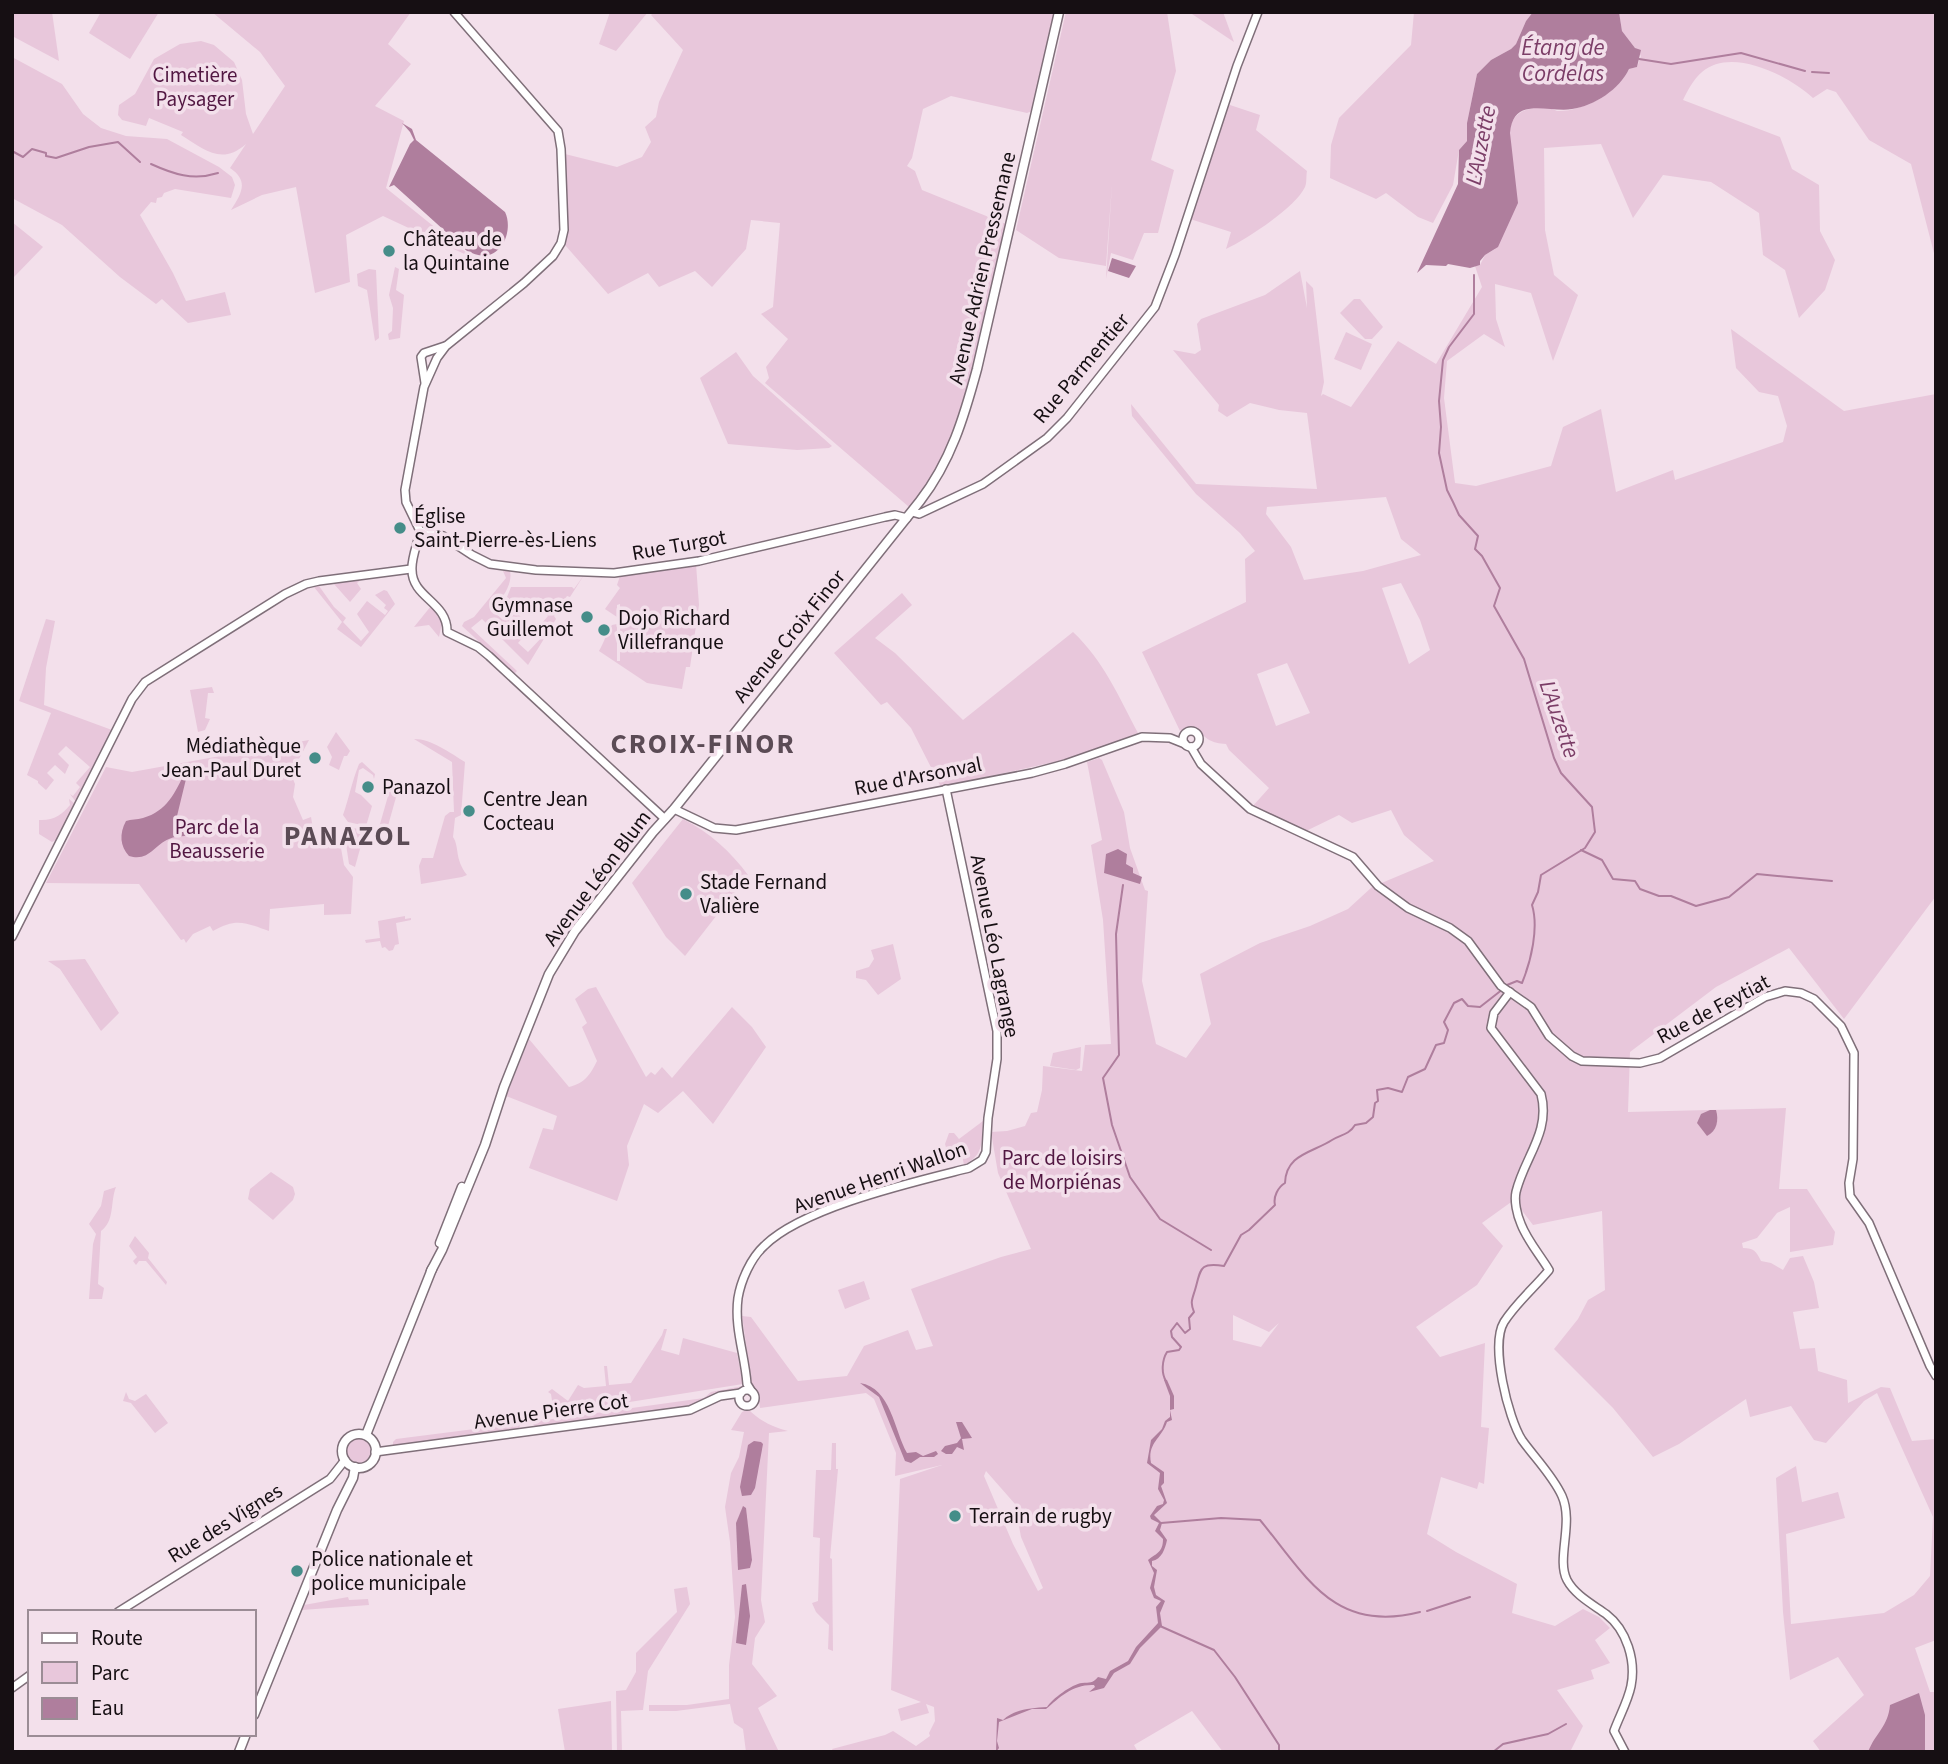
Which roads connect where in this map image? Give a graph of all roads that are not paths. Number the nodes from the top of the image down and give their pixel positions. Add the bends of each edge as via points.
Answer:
1 (454, 12) edge
2 (1059, 12) edge
3 (1258, 12) edge
4 (446, 345) junction
5 (431, 352) junction
6 (437, 358) junction
7 (424, 367) junction
8 (432, 368) junction
9 (425, 384) junction
10 (909, 515) junction
11 (420, 531) junction
12 (411, 569) junction
13 (1186, 734) junction
14 (1170, 738) junction
15 (1188, 745) junction
16 (946, 789) junction
17 (674, 809) junction
18 (665, 819) junction
19 (12, 937) edge
20 (1506, 990) junction
21 (986, 1152) joint
22 (1936, 1376) edge
23 (745, 1392) joint
24 (366, 1435) junction
25 (376, 1452) junction
26 (345, 1460) junction
27 (355, 1467) junction
28 (121, 1610) edge
29 (28, 1676) edge
30 (12, 1688) edge
31 (256, 1710) edge
32 (1625, 1752) edge

1 - 4 street via 556,128 564,230 553,256
2 - 10 main road, Avenue Adrien Pressemane via 964,416 943,468
3 - 10 street, Rue Parmentier via 1154,307 1046,438 983,484 923,513
4 - 5 street
4 - 6 street
5 - 6 street
5 - 7 street via 421,356
6 - 8 street
7 - 8 street
7 - 9 street
8 - 9 street
9 - 11 street via 405,490
10 - 11 street, Rue Turgot via 699,561 614,573 490,564 443,536
10 - 17 main road, Avenue Croix Finor
11 - 12 street
12 - 18 street via 414,583 445,616 447,632 478,647
12 - 19 street via 306,584 145,682 132,699
13 - 14 street, Rue d'Arsonval
13 - 15 street via 1183,740
13 - 15 street via 1198,735 1198,742
14 - 15 street, Rue d'Arsonval
14 - 16 street, Rue d'Arsonval via 1142,737 1043,770
15 - 20 street, Rue de Feytiat via 1200,764 1250,809 1353,857 1378,886 1408,908 1468,941
16 - 17 street, Rue d'Arsonval via 736,830 714,828
16 - 21 street, Avenue Léo Lagrange via 997,1031
17 - 18 main road, Avenue Léon Blum
18 - 24 main road, Avenue Léon Blum via 575,931 542,988
20 - 22 street, Rue de Feytiat via 1531,1007 1549,1036 1572,1056 1582,1061 1640,1063 1660,1058 1765,997 1785,991 1814,999 1841,1026 1854,1053 1849,1192 1869,1223
20 - 32 street via 1491,1028 1541,1094 1544,1105 1539,1139 1516,1191 1516,1202 1520,1223 1549,1270 1503,1323 1499,1353 1516,1426 1562,1495 1567,1530 1564,1574 1582,1598 1610,1617 1626,1639 1631,1686 1614,1731
21 - 23 street, Avenue Henri Wallon via 969,1168 862,1198 794,1224 762,1247 739,1296
23 - 25 street, Avenue Pierre Cot via 720,1396 690,1410
24 - 25 main road
24 - 26 main road via 356,1434 345,1441
25 - 27 main road via 368,1465
26 - 27 main road
26 - 28 street, Rue des Vignes via 330,1479
27 - 31 main road
29 - 30 street

